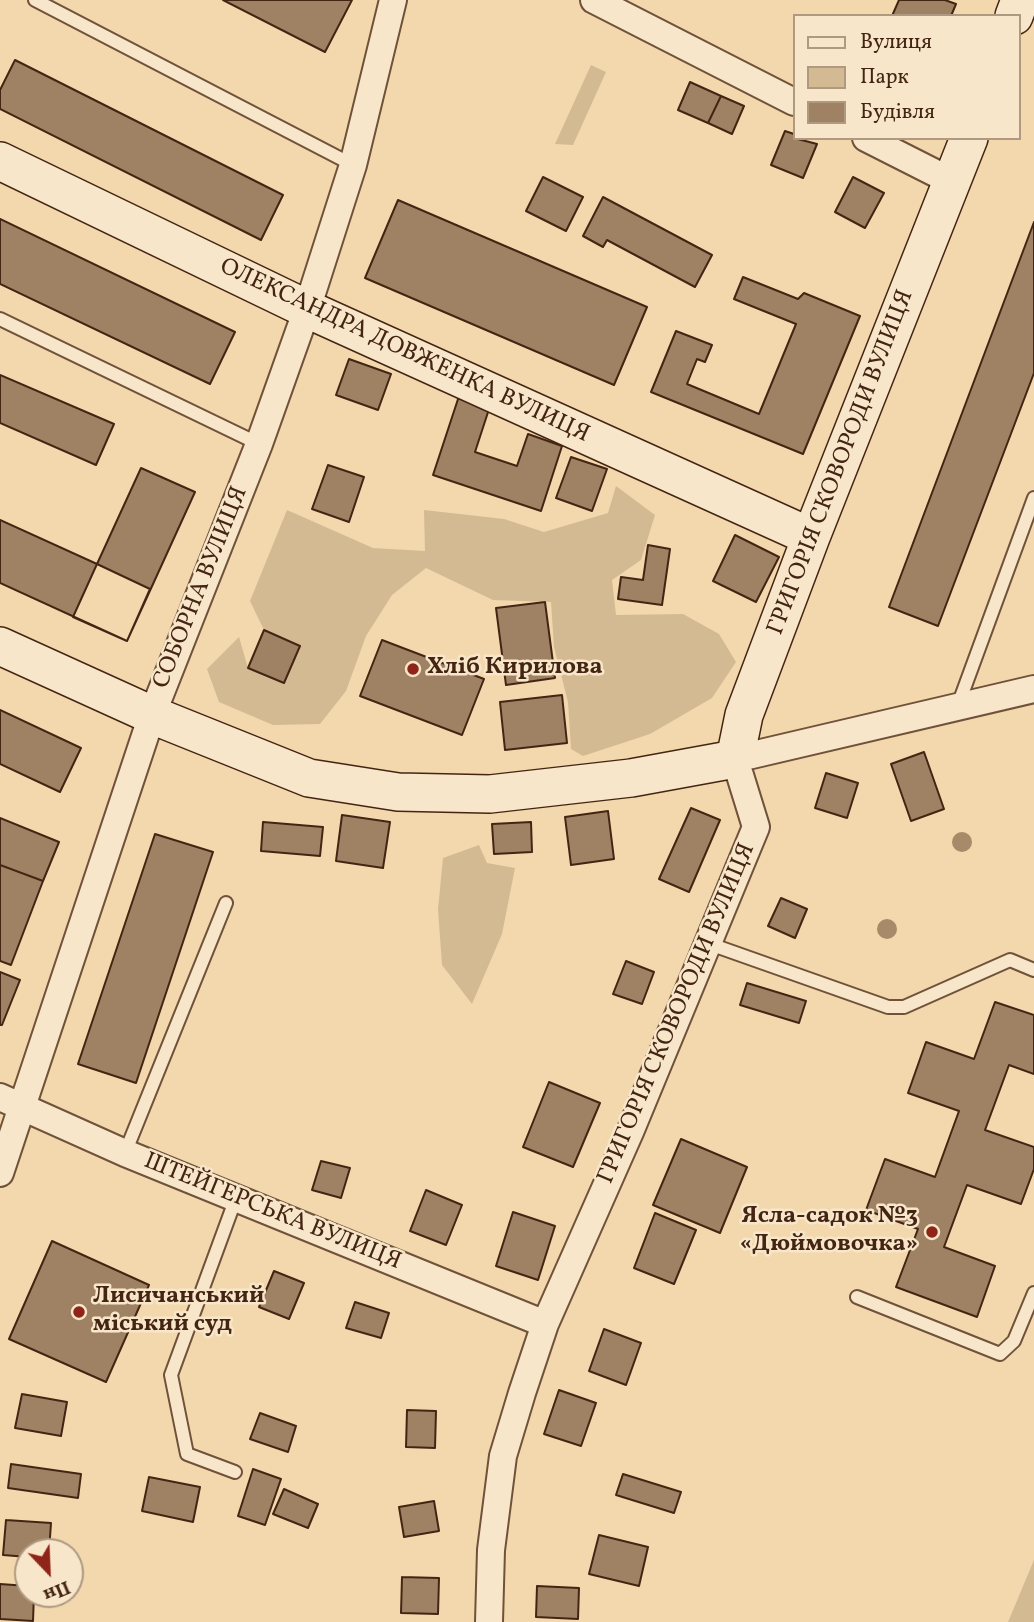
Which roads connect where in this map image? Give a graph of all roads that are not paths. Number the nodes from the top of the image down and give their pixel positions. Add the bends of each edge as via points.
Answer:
1 (35, 0) edge
2 (393, 0) edge
3 (594, 0) edge
4 (792, 101) edge
5 (870, 140) edge
6 (968, 140) edge
7 (0, 161) edge
8 (353, 165) junction
9 (953, 182) junction
10 (307, 309) junction
11 (0, 319) edge
12 (258, 444) junction
13 (1034, 498) edge
14 (811, 537) junction
15 (0, 646) edge
16 (1034, 689) edge
17 (957, 708) junction
18 (152, 715) junction
19 (735, 759) junction
20 (226, 903) dead end
21 (706, 942) junction
22 (1034, 970) edge
23 (10, 1102) edge
24 (125, 1153) junction
25 (0, 1173) edge
26 (236, 1198) junction
27 (1034, 1293) edge
28 (858, 1297) dead end
29 (545, 1324) junction
30 (236, 1472) dead end
31 (489, 1622) edge

1 - 8 lane
2 - 8 street, СОБОРНА ВУЛИЦЯ
3 - 4 street
5 - 9 street
6 - 9 street, ГРИГОРІЯ СКОВОРОДИ ВУЛИЦЯ
7 - 10 street, ОЛЕКСАНДРА ДОВЖЕНКА ВУЛИЦЯ
8 - 10 street, СОБОРНА ВУЛИЦЯ
9 - 14 street, ГРИГОРІЯ СКОВОРОДИ ВУЛИЦЯ
10 - 12 street, СОБОРНА ВУЛИЦЯ
10 - 14 street, ОЛЕКСАНДРА ДОВЖЕНКА ВУЛИЦЯ
11 - 12 lane
12 - 18 street, СОБОРНА ВУЛИЦЯ
13 - 17 lane
14 - 19 street, ГРИГОРІЯ СКОВОРОДИ ВУЛИЦЯ via 744,715
15 - 18 street
16 - 17 street
17 - 19 street
18 - 19 street via 309,778 398,792 490,794 631,778
18 - 23 street, СОБОРНА ВУЛИЦЯ
19 - 21 street, ГРИГОРІЯ СКОВОРОДИ ВУЛИЦЯ via 755,827
20 - 24 lane
21 - 22 lane via 888,1007 904,1007 1010,960
21 - 29 street, ГРИГОРІЯ СКОВОРОДИ ВУЛИЦЯ via 630,1132
23 - 24 street, ШТЕЙГЕРСЬКА ВУЛИЦЯ
23 - 25 street, СОБОРНА ВУЛИЦЯ
24 - 26 street, ШТЕЙГЕРСЬКА ВУЛИЦЯ
26 - 29 street, ШТЕЙГЕРСЬКА ВУЛИЦЯ
26 - 30 lane via 172,1375 187,1454
27 - 28 lane via 1014,1341 1000,1354
29 - 31 street, ГРИГОРІЯ СКОВОРОДИ ВУЛИЦЯ via 503,1456 491,1550

